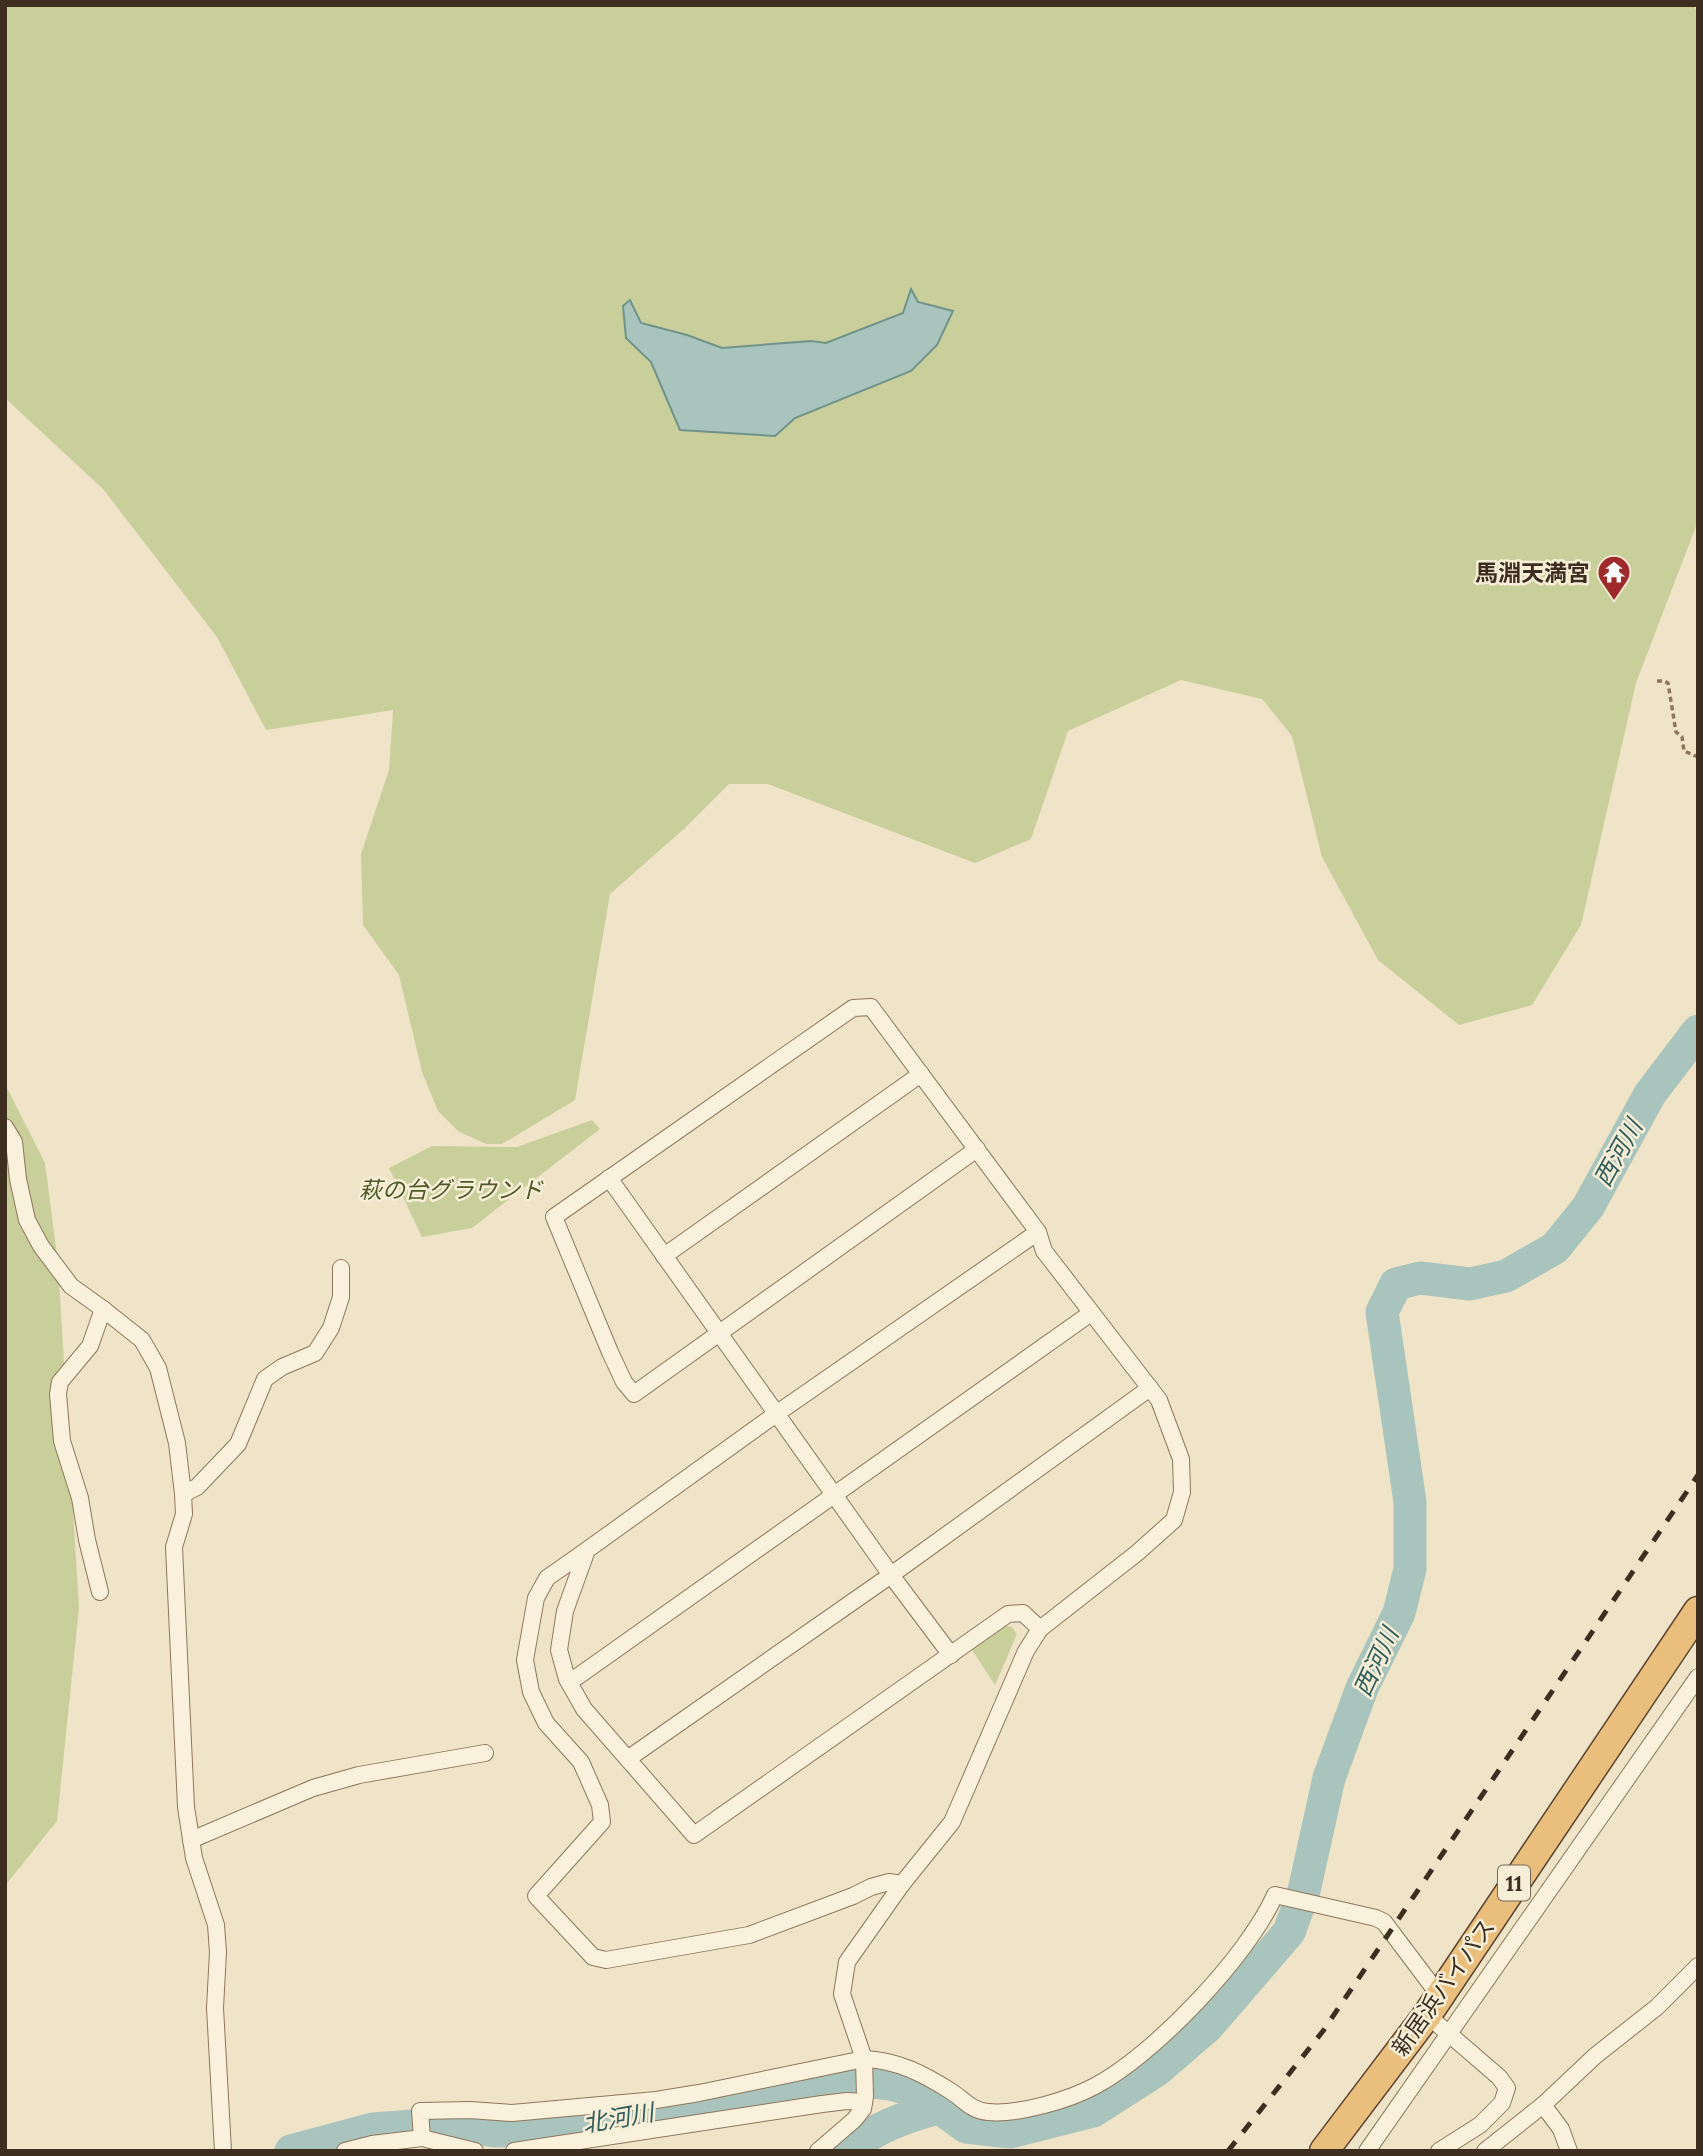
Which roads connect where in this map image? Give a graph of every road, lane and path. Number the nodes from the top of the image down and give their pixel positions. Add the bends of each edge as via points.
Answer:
1 (1657, 681) dead end
2 (1698, 757) edge
3 (921, 1074) junction
4 (5, 1127) edge
5 (977, 1149) junction
6 (609, 1178) junction
7 (1038, 1232) junction
8 (664, 1256) junction
9 (341, 1268) dead end
10 (103, 1309) junction
11 (1091, 1312) junction
12 (719, 1333) junction
13 (1150, 1388) junction
14 (776, 1414) junction
15 (183, 1494) junction
16 (834, 1495) junction
17 (587, 1550) junction
18 (891, 1575) junction
19 (100, 1591) dead end
20 (1698, 1611) edge
21 (1040, 1629) junction
22 (951, 1655) junction
23 (1698, 1678) edge
24 (567, 1679) junction
25 (485, 1753) dead end
26 (629, 1758) junction
27 (191, 1840) junction
28 (902, 1884) junction
29 (1698, 1966) edge
30 (1433, 2005) junction
31 (1449, 2034) junction
32 (864, 2063) junction
33 (865, 2099) junction
34 (1543, 2105) junction
35 (421, 2135) junction
36 (223, 2151) edge
37 (345, 2151) edge
38 (475, 2151) edge
39 (514, 2151) edge
40 (818, 2151) edge
41 (1324, 2151) edge
42 (1367, 2151) edge
43 (1439, 2151) edge
44 (1485, 2151) edge
45 (1569, 2151) edge

1 - 2 path via 1668,683 1684,751
3 - 5 street
3 - 6 street via 871,1007 853,1008
3 - 8 street
4 - 10 street via 14,1142 27,1220 71,1286
5 - 7 street
5 - 12 street
6 - 8 street
6 - 12 street via 554,1217 624,1382 634,1394
7 - 11 street via 1044,1251
7 - 14 street
8 - 12 street
9 - 15 street via 341,1297 331,1328 315,1353 265,1379 238,1444 197,1487
10 - 15 street via 142,1340 158,1368 177,1443
10 - 19 street via 90,1346 60,1382 58,1394 62,1441
11 - 13 street
11 - 16 street
12 - 14 street
13 - 18 street
13 - 21 street via 1181,1459 1182,1492 1174,1520
14 - 16 street
14 - 17 street
15 - 27 street via 184,1514 174,1547
16 - 18 street
16 - 24 street via 577,1677
17 - 24 street via 565,1611 559,1650
17 - 28 street via 547,1578 536,1598 524,1660 545,1723 581,1762 600,1805 602,1822 536,1896 593,1957 606,1960 749,1935 871,1886
18 - 22 street
18 - 26 street
20 - 30 highway, 新居浜バイパス / 11
21 - 22 street via 1023,1613 1008,1614
21 - 28 street via 1026,1651 952,1822
22 - 26 street via 694,1835
23 - 31 street
24 - 26 street via 584,1709
25 - 27 street via 359,1775 313,1788
27 - 36 street via 216,1925 215,2008
28 - 32 street via 847,1962 842,1994
29 - 34 street
30 - 31 street
30 - 32 street via 1384,1922 1275,1895 1232,1963 1174,2023 1133,2060 1072,2096 1018,2110 988,2112 973,2109 911,2067 878,2059
30 - 41 highway, 新居浜バイパス / 11
31 - 42 street
31 - 43 street via 1507,2088 1502,2104 1480,2125
32 - 33 street
32 - 35 street via 656,2099 512,2113 421,2111
33 - 39 street
33 - 40 street via 854,2120
34 - 44 street
34 - 45 street via 1561,2129
35 - 37 street
35 - 38 street

